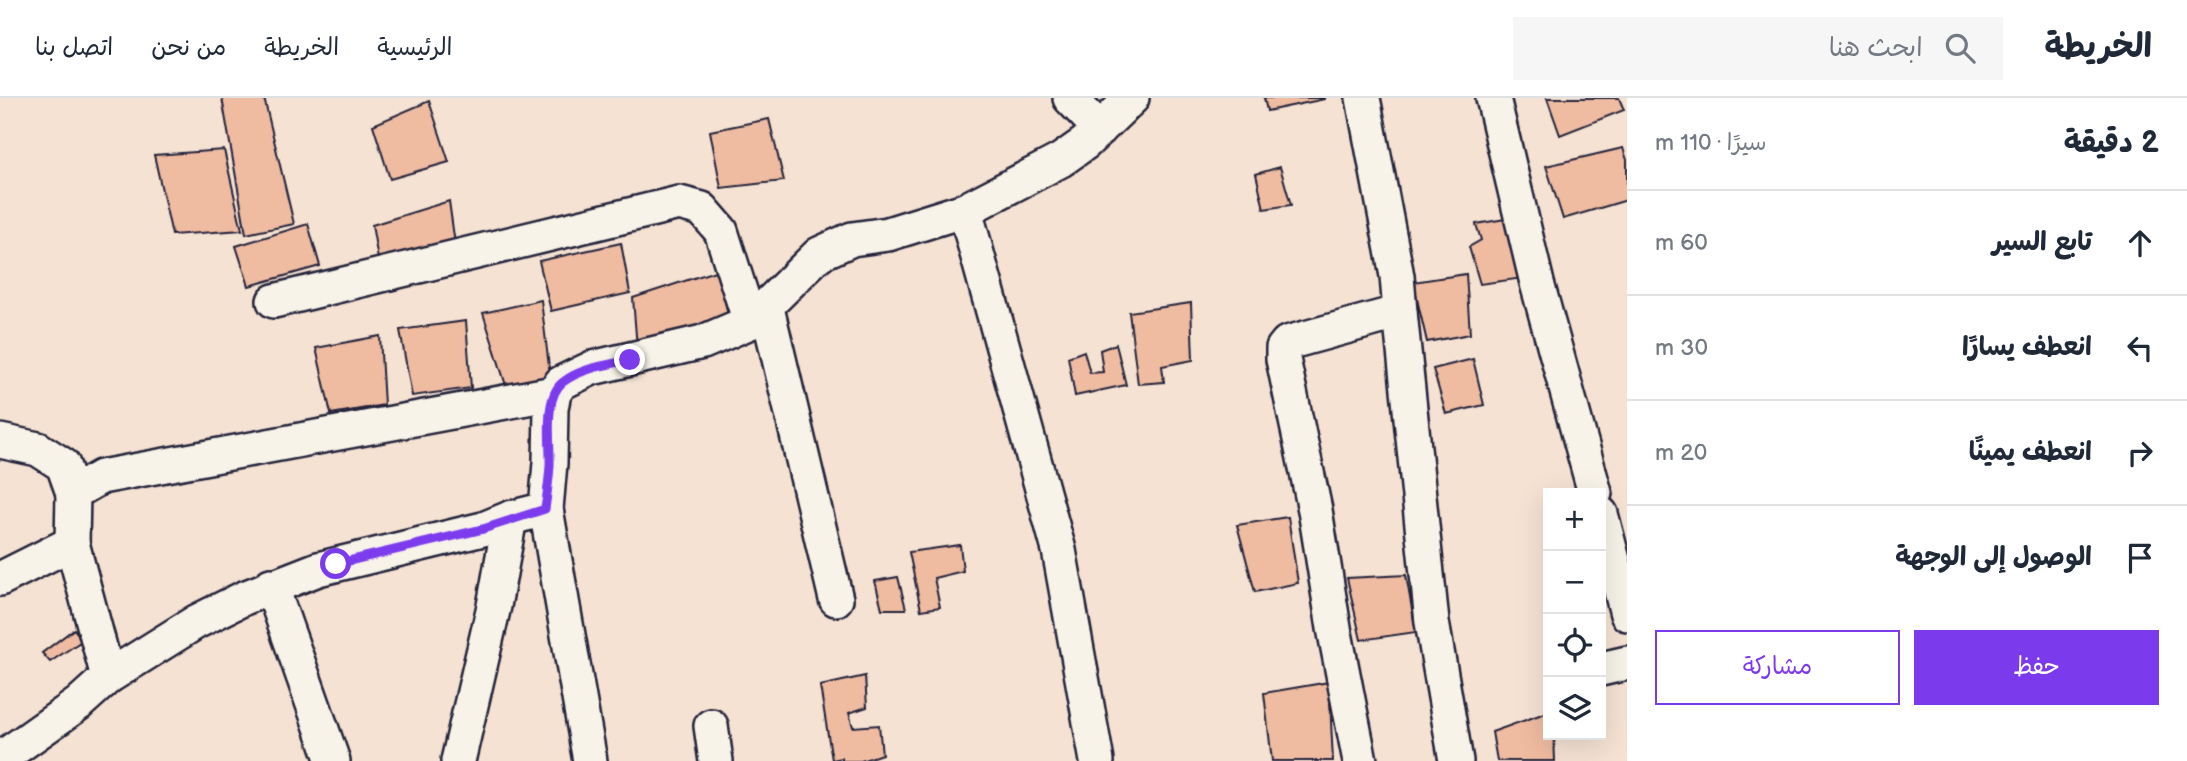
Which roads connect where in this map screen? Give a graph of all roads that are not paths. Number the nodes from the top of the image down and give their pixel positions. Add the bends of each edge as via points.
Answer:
1 (1070, 98) edge
2 (1132, 98) edge
3 (1363, 98) edge
4 (1493, 98) edge
5 (1100, 129) junction
6 (965, 210) junction
7 (274, 301) dead end
8 (1400, 312) junction
9 (759, 315) junction
10 (554, 393) junction
11 (0, 442) edge
12 (1594, 488) edge
13 (73, 493) junction
14 (545, 509) junction
15 (510, 519) junction
16 (1606, 532) edge
17 (72, 543) junction
18 (0, 579) edge
19 (271, 585) junction
20 (836, 599) dead end
21 (1627, 614) edge
22 (1627, 663) edge
23 (1606, 668) edge
24 (108, 677) junction
25 (711, 726) dead end
26 (3, 759) edge
27 (333, 761) edge
28 (458, 761) edge
29 (590, 761) edge
30 (716, 761) edge
31 (1097, 761) edge
32 (1360, 761) edge
33 (1456, 761) edge

1 - 5 street
2 - 5 street
3 - 8 street
4 - 12 street via 1537,283
5 - 6 street via 1061,160
6 - 9 street via 834,245 804,266
6 - 31 street via 1059,550
7 - 9 street via 679,203 702,209 721,232
8 - 32 street via 1287,343 1283,348
8 - 33 street via 1432,622
9 - 10 street via 703,342 592,368 561,383
9 - 20 street
10 - 13 street via 101,477
10 - 14 street
11 - 13 street via 38,449 63,465
13 - 17 street
14 - 15 street
14 - 29 street
15 - 19 street
15 - 28 street
16 - 21 street
17 - 18 street
17 - 24 street
19 - 24 street via 196,622
19 - 27 street
22 - 23 street
24 - 26 street
25 - 30 street

